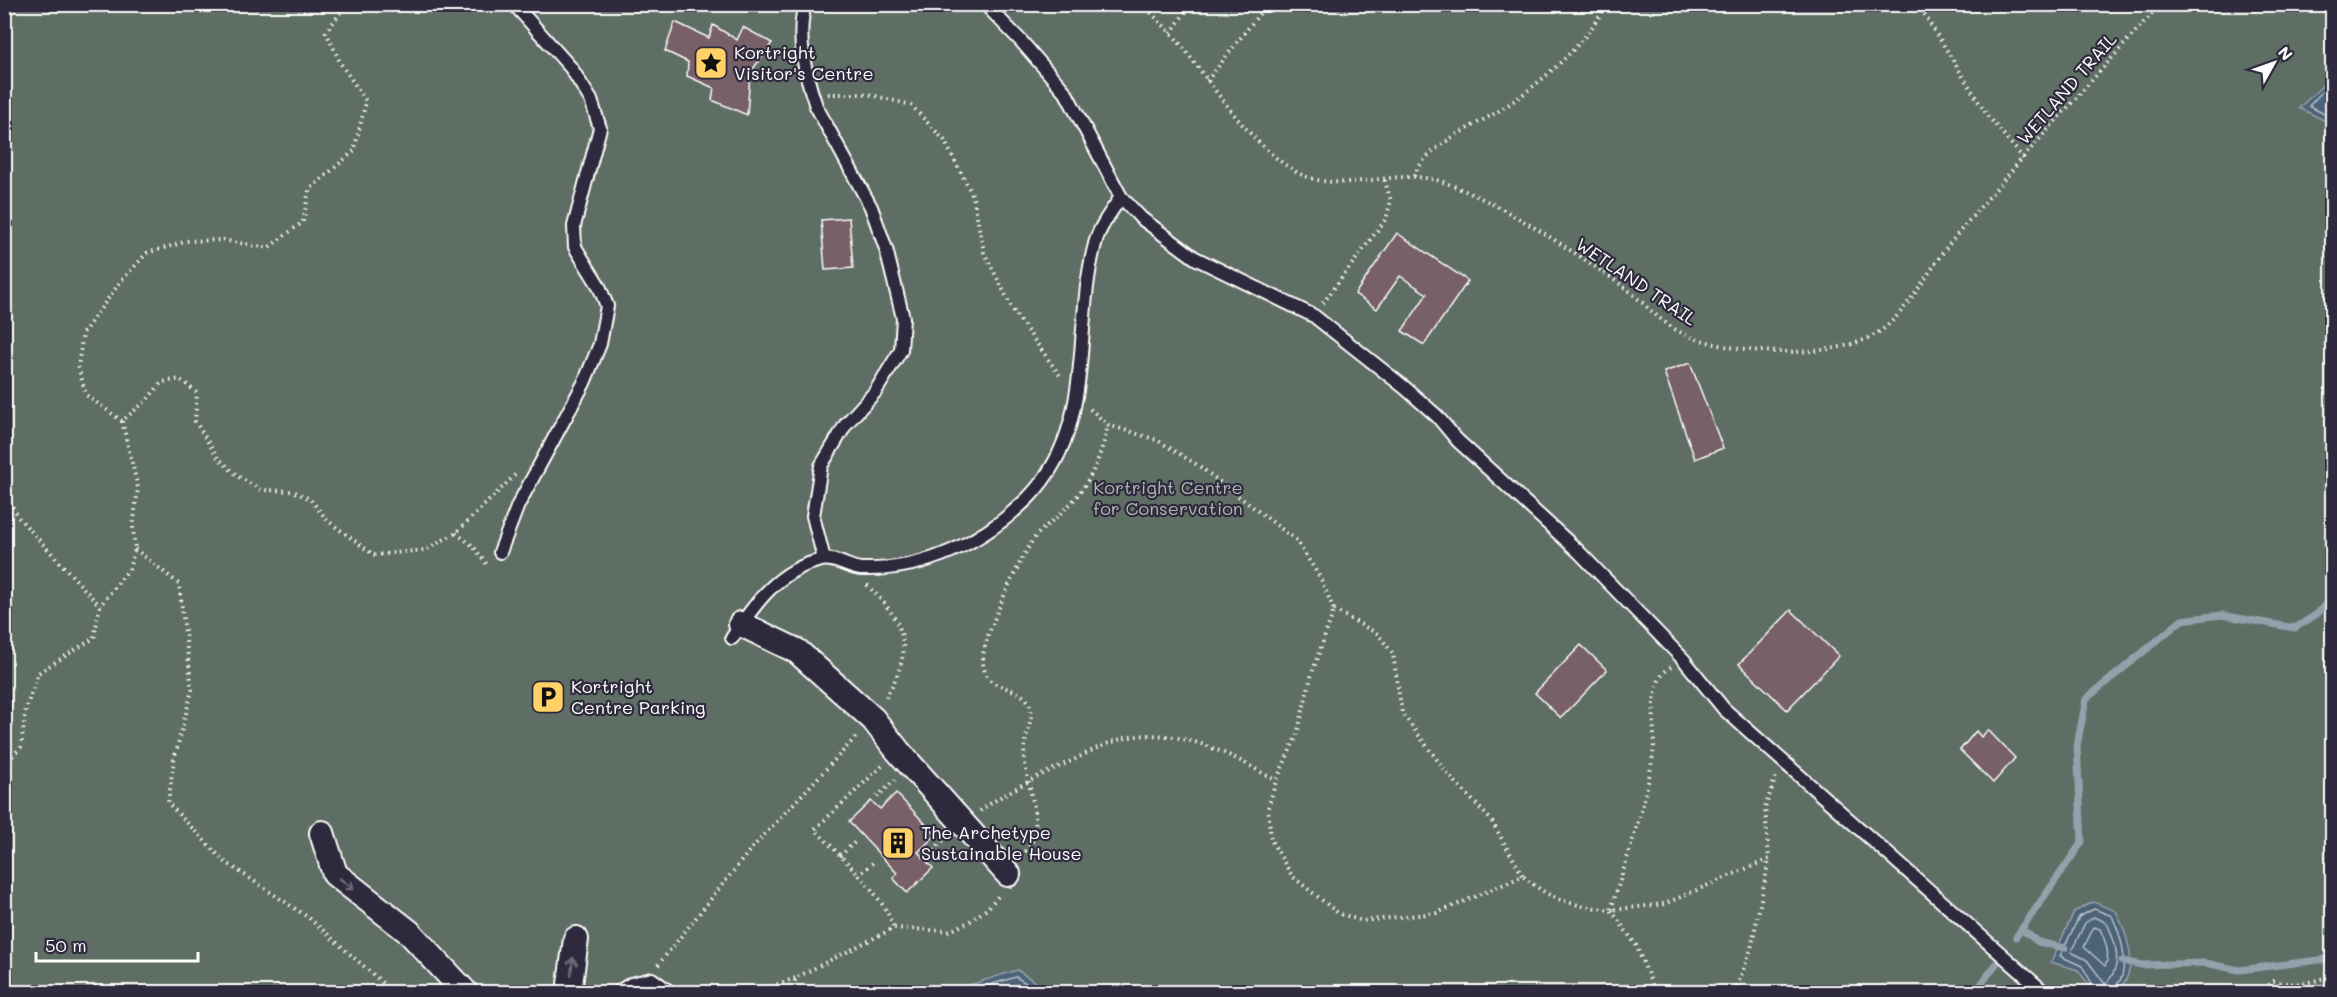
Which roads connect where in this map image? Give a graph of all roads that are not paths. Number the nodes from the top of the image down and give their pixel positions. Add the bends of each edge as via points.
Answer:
1 (514, 4) edge
2 (805, 4) edge
3 (985, 4) edge
4 (1121, 197) junction
5 (500, 552) dead end
6 (824, 559) junction
7 (737, 631) joint
8 (322, 833) dead end
9 (1008, 874) road end
10 (576, 939) dead end
11 (465, 993) edge
12 (569, 993) edge
13 (618, 993) edge
14 (670, 993) edge
15 (2044, 993) edge

1 - 5 lane via 572,68 591,100 600,128 574,226 575,247 607,306 600,344 584,383 518,505
2 - 6 lane via 801,50 812,94 871,207 903,318 901,350 875,392 846,424 821,466 813,516
3 - 4 lane via 1066,93
4 - 6 lane via 1095,243 1067,437 1048,473 1029,497 1003,521 967,545 918,564 860,569
4 - 15 lane via 1169,241 1195,258 1314,316 1404,387 1578,551 1684,660 1724,709
6 - 7 lane via 796,569 768,589
7 - 9 street via 797,651 873,718
8 -> 11 street via 335,874 409,932
12 -> 10 street
13 - 14 lane via 631,984 652,979

